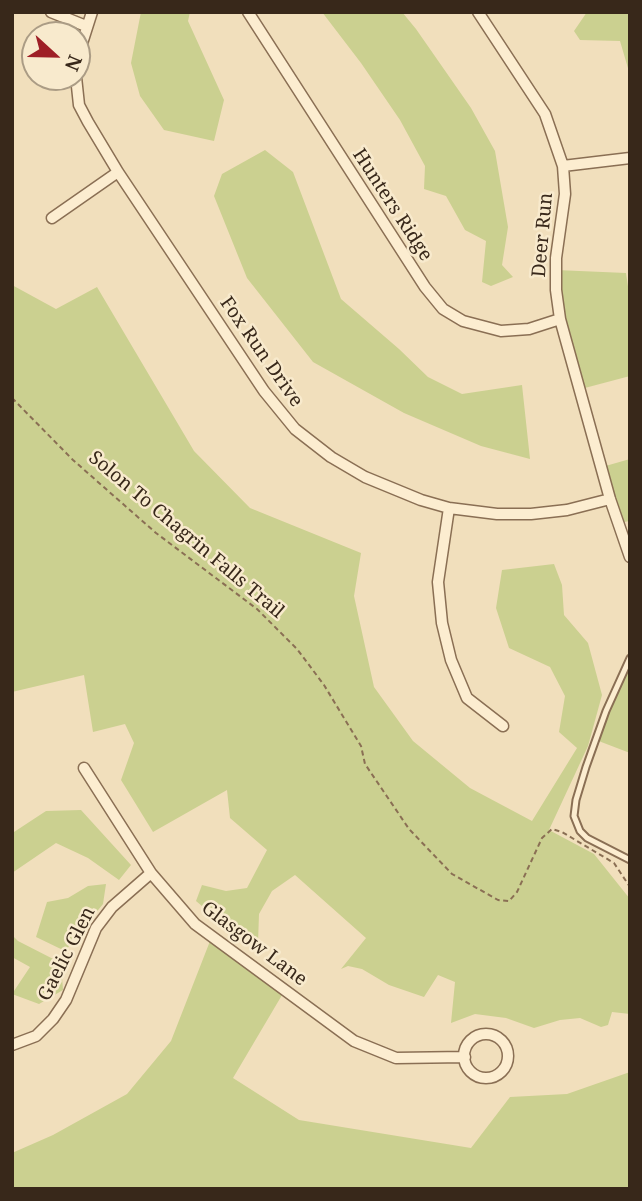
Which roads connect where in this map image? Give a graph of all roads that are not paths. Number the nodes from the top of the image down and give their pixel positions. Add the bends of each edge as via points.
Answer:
1 (51, 12) edge
2 (248, 12) edge
3 (478, 12) edge
4 (74, 21) edge
5 (78, 91) edge
6 (630, 158) edge
7 (563, 166) junction
8 (118, 172) junction
9 (51, 218) dead end
10 (561, 319) junction
11 (610, 499) junction
12 (449, 508) junction
13 (630, 557) edge
14 (630, 658) edge
15 (503, 726) dead end
16 (84, 768) dead end
17 (630, 860) edge
18 (151, 873) junction
19 (12, 1045) edge
20 (465, 1057) junction

1 - 4 street
2 - 10 street, Hunters Ridge via 425,288 443,309 463,321 501,331 529,329
3 - 7 street, Deer Run via 545,114
5 - 8 street, Fox Run Drive via 79,105
6 - 7 street
7 - 10 street, Deer Run via 565,194 556,258
8 - 9 street
8 - 12 street, Fox Run Drive via 264,391 295,429 365,477
10 - 11 street, Deer Run
11 - 12 street, Fox Run Drive via 531,514
11 - 13 street, Deer Run
12 - 15 street via 438,582 451,660 467,698
14 - 17 lane via 586,767 574,816 587,838
16 - 18 street, Glasgow Lane
18 - 19 street, Gaelic Glen via 111,906 96,928 66,1000 53,1019 36,1036
18 - 20 street, Glasgow Lane via 195,924 354,1041 396,1058
20 - 20 street via 472,1073 486,1078 504,1069 508,1055 497,1037 483,1035 471,1041

